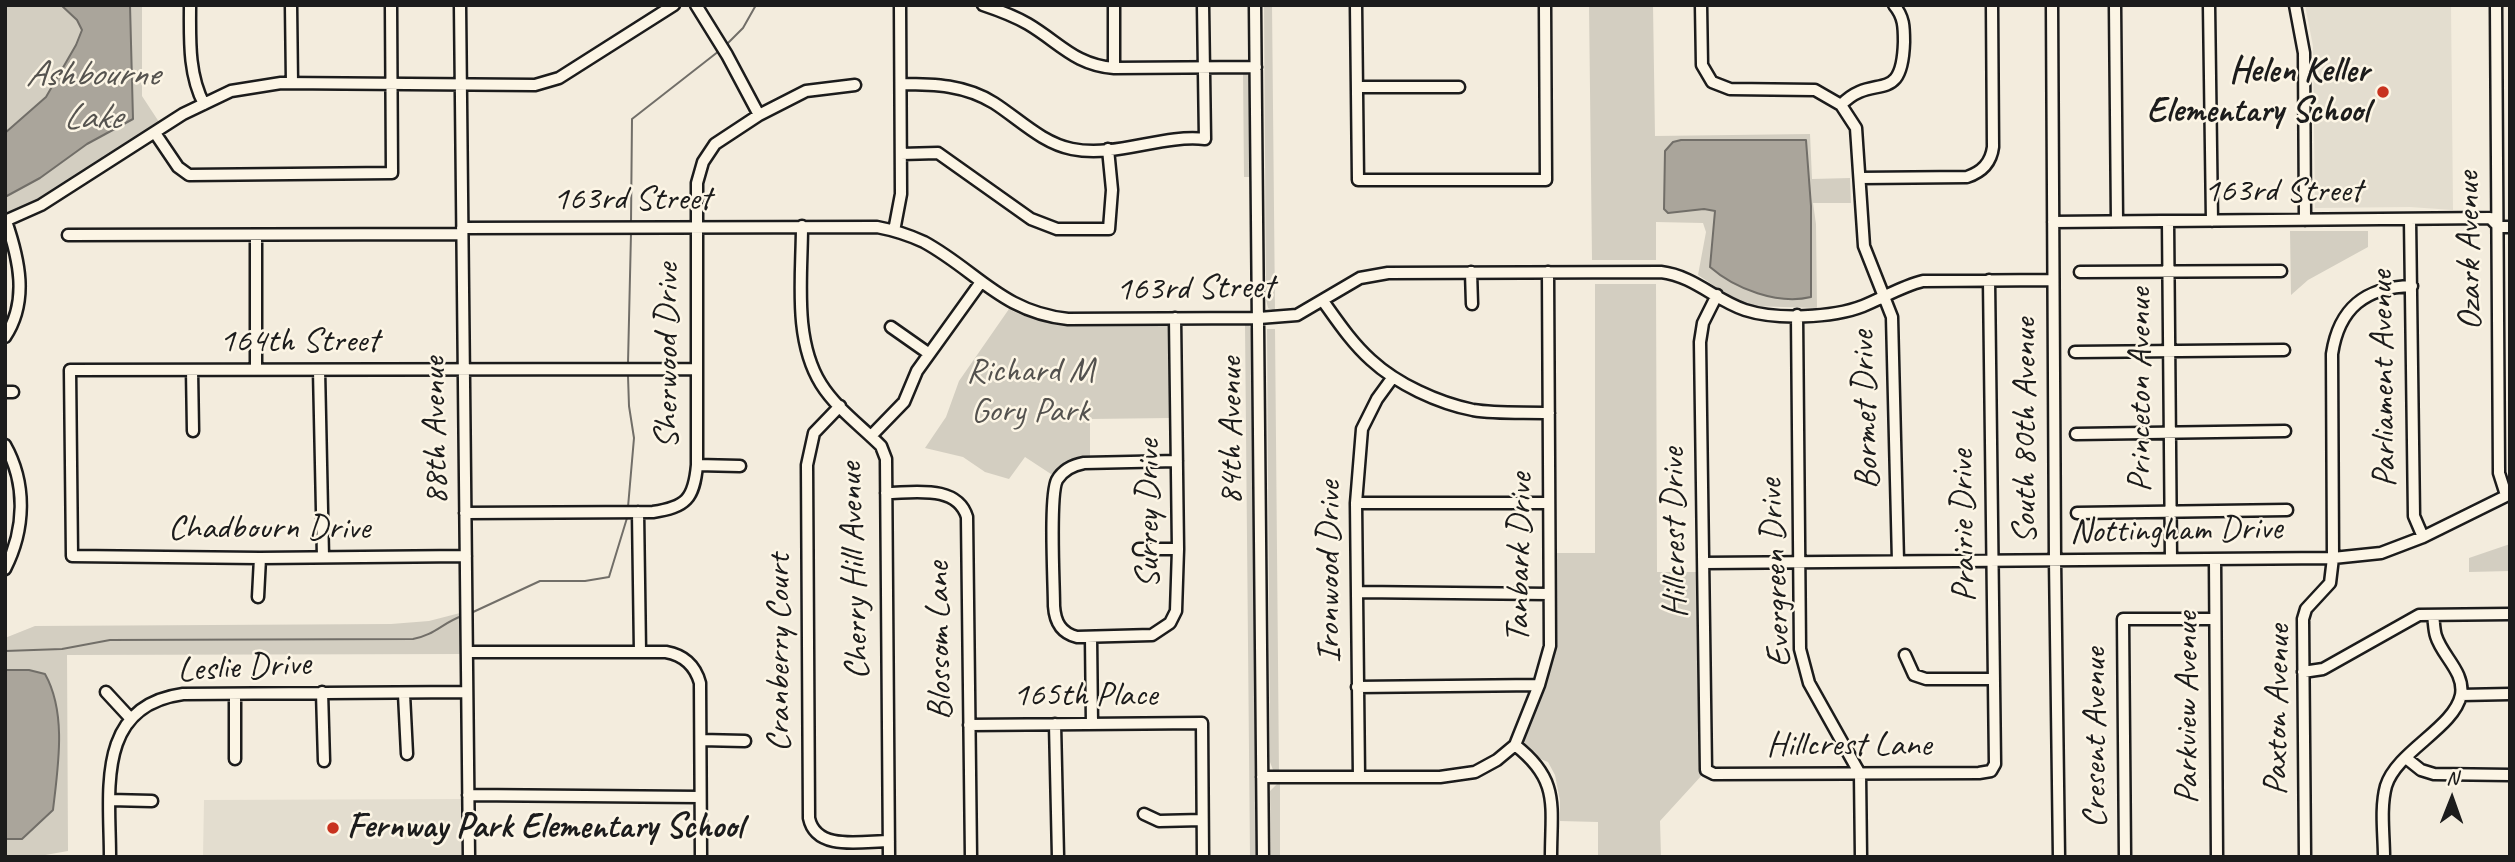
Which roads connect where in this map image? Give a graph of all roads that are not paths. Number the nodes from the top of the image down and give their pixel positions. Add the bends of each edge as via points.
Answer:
1 (190, 5) edge
2 (291, 5) edge
3 (391, 5) edge
4 (460, 5) edge
5 (674, 5) edge
6 (696, 5) edge
7 (900, 5) edge
8 (984, 5) edge
9 (1114, 5) edge
10 (1203, 5) edge
11 (1255, 5) edge
12 (1356, 5) edge
13 (1545, 5) edge
14 (1701, 5) edge
15 (1894, 5) edge
16 (1992, 5) edge
17 (2052, 5) edge
18 (2115, 5) edge
19 (2209, 5) edge
20 (2295, 5) edge
21 (2496, 5) edge
22 (2510, 42) edge
23 (2497, 43) junction
24 (1256, 67) junction
25 (1114, 68) junction
26 (1204, 68) junction
27 (391, 82) junction
28 (460, 82) junction
29 (292, 83) junction
30 (901, 84) junction
31 (855, 85) dead end
32 (1357, 87) junction
33 (1459, 87) dead end
34 (204, 104) junction
35 (1841, 105) junction
36 (759, 115) junction
37 (155, 133) junction
38 (2497, 135) junction
39 (2510, 135) edge
40 (1108, 149) junction
41 (901, 154) junction
42 (1860, 178) junction
43 (2410, 219) junction
44 (2305, 220) junction
45 (6, 221) edge
46 (2117, 221) junction
47 (2168, 221) junction
48 (2212, 221) junction
49 (2053, 222) junction
50 (802, 226) junction
51 (2504, 227) edge
52 (695, 228) junction
53 (462, 231) junction
54 (894, 231) junction
55 (68, 235) dead end
56 (256, 235) junction
57 (2169, 271) junction
58 (2281, 271) dead end
59 (1471, 272) junction
60 (1548, 272) junction
61 (2080, 272) dead end
62 (1989, 280) junction
63 (2053, 280) junction
64 (981, 282) junction
65 (2412, 286) junction
66 (1717, 295) junction
67 (1884, 296) junction
68 (1323, 301) junction
69 (1472, 304) dead end
70 (1797, 315) junction
71 (1175, 318) junction
72 (1259, 318) junction
73 (2505, 319) edge
74 (891, 327) dead end
75 (5, 337) edge
76 (2284, 350) dead end
77 (2074, 352) dead end
78 (2169, 352) junction
79 (928, 353) junction
80 (696, 369) junction
81 (192, 370) junction
82 (256, 370) junction
83 (319, 370) junction
84 (463, 370) junction
85 (1393, 377) junction
86 (840, 406) junction
87 (1549, 413) junction
88 (193, 431) dead end
89 (2285, 431) dead end
90 (2170, 433) junction
91 (2076, 434) dead end
92 (871, 436) junction
93 (5, 445) edge
94 (1177, 461) junction
95 (697, 465) junction
96 (740, 466) dead end
97 (886, 493) junction
98 (2508, 495) edge
99 (1356, 503) junction
100 (1549, 503) junction
101 (2287, 510) dead end
102 (638, 512) junction
103 (2170, 512) junction
104 (466, 513) junction
105 (2077, 513) dead end
106 (2423, 537) junction
107 (1139, 549) dead end
108 (1178, 549) junction
109 (72, 556) joint
110 (466, 556) junction
111 (323, 557) junction
112 (260, 558) junction
113 (2333, 558) junction
114 (2171, 559) junction
115 (2215, 559) junction
116 (1898, 561) junction
117 (1991, 561) junction
118 (2054, 561) junction
119 (1800, 562) junction
120 (1704, 563) junction
121 (8, 571) edge
122 (1358, 593) junction
123 (1549, 594) junction
124 (258, 597) dead end
125 (2510, 614) edge
126 (2433, 615) junction
127 (2215, 619) junction
128 (1091, 637) junction
129 (467, 652) junction
130 (640, 652) junction
131 (1905, 654) dead end
132 (2303, 672) junction
133 (1994, 679) junction
134 (1539, 684) junction
135 (1357, 687) junction
136 (106, 692) dead end
137 (322, 692) junction
138 (467, 692) junction
139 (235, 694) junction
140 (404, 694) junction
141 (2510, 694) edge
142 (2461, 695) junction
143 (131, 719) junction
144 (1055, 724) junction
145 (1092, 724) junction
146 (969, 725) junction
147 (701, 740) junction
148 (745, 741) dead end
149 (1516, 745) junction
150 (407, 754) dead end
151 (2406, 758) junction
152 (235, 759) dead end
153 (324, 761) dead end
154 (1991, 771) joint
155 (1708, 772) joint
156 (1860, 774) junction
157 (2510, 775) edge
158 (1359, 777) junction
159 (1262, 778) junction
160 (468, 795) junction
161 (700, 797) junction
162 (110, 800) junction
163 (152, 801) dead end
164 (1144, 814) dead end
165 (1202, 820) junction
166 (889, 841) junction
167 (110, 857) edge
168 (469, 857) edge
169 (701, 857) edge
170 (889, 857) edge
171 (971, 857) edge
172 (1058, 857) edge
173 (1203, 857) edge
174 (1263, 857) edge
175 (1551, 857) edge
176 (1861, 857) edge
177 (2059, 857) edge
178 (2125, 857) edge
179 (2217, 857) edge
180 (2305, 857) edge
181 (2384, 857) edge

1 - 34 street via 193,74
2 - 29 street
3 - 27 street
4 - 28 street, 88th Avenue
5 - 28 street via 559,78 535,85
6 - 36 street
7 - 30 street
8 - 25 street via 1030,24 1073,57
9 - 25 street
10 - 26 street
11 - 24 street, 84th Avenue
12 - 32 street
13 - 32 street via 1546,180 1358,180
14 - 35 street via 1702,65 1712,82 1730,89 1809,89
15 - 35 street via 1904,24 1900,73 1885,86 1856,92
16 - 42 street via 1993,147 1988,163 1967,177
17 - 49 street, South 80th Avenue
18 - 46 street
19 - 48 street
20 - 44 street via 2304,53
21 - 23 street, Ozark Avenue
22 - 23 street
23 - 38 street, Ozark Avenue
24 - 26 street
24 - 72 street, 84th Avenue
25 - 26 street
26 - 40 street via 1205,139
27 - 28 street
27 - 29 street
27 - 37 street via 392,173 189,175 178,167
28 - 53 street, 88th Avenue
29 - 34 street via 230,91
30 - 40 street via 959,87 1055,144 1075,150
30 - 41 street
31 - 36 street, Sherwood Drive via 806,91
32 - 33 street
34 - 37 street
35 - 42 street, Bormet Drive via 1857,134
36 - 52 street, Sherwood Drive via 715,144 704,162 697,183
37 - 45 street via 41,205
38 - 39 street
38 - 51 street, Ozark Avenue
40 - 41 street via 1109,229 1057,229 1031,219 938,153
41 - 54 street via 901,194
42 - 67 street, Bormet Drive via 1864,246
43 - 44 street, 163rd Street
43 - 51 street, 163rd Street via 2491,218
43 - 65 street, Parliament Avenue
44 - 48 street, 163rd Street
45 - 75 street via 18,260 20,290
46 - 47 street, 163rd Street
46 - 49 street, 163rd Street
47 - 48 street, 163rd Street
47 - 57 street, Princeton Avenue
49 - 63 street, South 80th Avenue
50 - 52 street, 163rd Street
50 - 54 street, 163rd Street via 858,225
50 - 86 street, Cherry Hill Avenue via 806,348 822,386
51 - 73 street, Ozark Avenue
52 - 53 street, 163rd Street
52 - 80 street, Sherwood Drive
53 - 56 street, 163rd Street
53 - 84 street, 88th Avenue
54 - 64 street, 163rd Street via 934,249
55 - 56 street, 163rd Street
56 - 82 street
57 - 58 street
57 - 61 street
57 - 78 street, Princeton Avenue
59 - 60 street, 163rd Street
59 - 68 street, 163rd Street via 1375,274
59 - 69 street
60 - 66 street, 163rd Street via 1668,273 1690,279
60 - 87 street, Tanbark Drive
62 - 63 street, 163rd Street
62 - 67 street, 163rd Street via 1923,281
62 - 117 street, Prairie Drive
63 - 118 street, South 80th Avenue
64 - 71 street, 163rd Street via 1020,307 1053,317
64 - 79 street
65 - 106 street, Parliament Avenue via 2414,516
65 - 113 street, Paxton Avenue via 2394,286 2367,295 2349,310 2337,330 2332,354
66 - 70 street, 163rd Street via 1751,312
66 - 120 street, Hillcrest Drive via 1703,323 1700,342
67 - 70 street, 163rd Street via 1838,313
67 - 116 street, Bormet Drive via 1892,317
68 - 72 street, 163rd Street via 1297,315
68 - 85 street via 1350,339
70 - 119 street, Evergreen Drive
71 - 72 street, 163rd Street
71 - 94 street, Surrey Drive
72 - 159 street, 84th Avenue
73 - 98 street, Ozark Avenue via 2499,472
74 - 79 street
76 - 78 street
77 - 78 street
78 - 90 street, Princeton Avenue
79 - 92 street via 904,402
80 - 84 street, 164th Street
80 - 95 street, Sherwood Drive
81 - 82 street, 164th Street
81 - 88 street
81 - 109 street, 164th Street via 70,370
82 - 83 street, 164th Street
83 - 84 street, 164th Street
83 - 111 street
84 - 104 street, 88th Avenue
85 - 87 street via 1474,410
85 - 99 street, Ironwood Drive via 1362,429
86 - 92 street, Cherry Hill Avenue
86 - 166 street, Cranberry Court via 814,433 807,465 809,818 814,831 827,841
87 - 100 street, Tanbark Drive
89 - 90 street
90 - 91 street
90 - 103 street, Princeton Avenue
92 - 97 street, Cherry Hill Avenue via 886,459
93 - 121 street via 18,476 22,507
94 - 108 street, Surrey Drive
94 - 128 street, Surrey Drive via 1084,463 1071,467 1055,486 1055,618 1067,633
95 - 96 street
95 - 102 street, Sherwood Drive via 690,497 682,504
97 - 146 street, Blossom Lane via 946,494 966,512
97 - 166 street, Cherry Hill Avenue
98 - 106 street, Nottingham Drive
99 - 100 street
99 - 122 street, Ironwood Drive
100 - 123 street, Tanbark Drive
101 - 103 street
102 - 104 street, Sherwood Drive
102 - 130 street
103 - 105 street
103 - 114 street, Princeton Avenue
104 - 110 street, 88th Avenue
106 - 113 street, Nottingham Drive via 2381,553
107 - 108 street
108 - 128 street, Surrey Drive via 1178,604 1170,623 1144,636
109 - 112 street, Chadbourn Drive
110 - 111 street, Chadbourn Drive
110 - 129 street, 88th Avenue
111 - 112 street, Chadbourn Drive
112 - 124 street
113 - 115 street, Nottingham Drive
113 - 132 street, Paxton Avenue via 2330,583 2306,609 2303,619
114 - 115 street, Nottingham Drive
114 - 118 street, Nottingham Drive
115 - 127 street, Parkview Avenue
116 - 117 street, Nottingham Drive
116 - 119 street, Nottingham Drive
117 - 118 street, Nottingham Drive
117 - 133 street, Prairie Drive
118 - 177 street, South 80th Avenue
119 - 120 street, Nottingham Drive
119 - 156 street, Evergreen Drive via 1800,649 1809,683
120 - 155 street, Hillcrest Drive
122 - 123 street
122 - 135 street, Ironwood Drive
123 - 134 street, Tanbark Drive via 1550,646
125 - 126 street
126 - 132 street via 2406,620 2323,669
126 - 142 street via 2436,637 2460,679
127 - 178 street, Cresent Avenue via 2123,620
127 - 179 street, Parkview Avenue
128 - 145 street
129 - 130 street
129 - 138 street, 88th Avenue
130 - 147 street via 674,654 694,669 700,683
131 - 133 street via 1914,675 1926,679
132 - 180 street, Paxton Avenue
133 - 154 street, Prairie Drive via 1995,764
134 - 135 street
134 - 149 street, Tanbark Drive
135 - 158 street, Ironwood Drive
136 - 143 street
137 - 139 street, Leslie Drive
137 - 140 street, Leslie Drive
137 - 153 street
138 - 140 street, Leslie Drive
138 - 160 street, 88th Avenue
139 - 143 street, Leslie Drive via 174,695 147,706
139 - 152 street
140 - 150 street
141 - 142 street
142 - 151 street via 2453,712
143 - 162 street, Leslie Drive via 111,757
144 - 145 street, 165th Place
144 - 146 street, 165th Place
144 - 172 street
145 - 165 street, 165th Place via 1202,723
146 - 171 street, Blossom Lane
147 - 148 street
147 - 161 street
149 - 158 street via 1475,772
149 - 175 street via 1534,759 1547,780
151 - 157 street via 2434,774
151 - 181 street via 2394,769 2386,787
154 - 156 street, Hillcrest Lane
155 - 156 street, Hillcrest Lane
156 - 176 street, Evergreen Drive
158 - 159 street
159 - 174 street, 84th Avenue
160 - 161 street
160 - 168 street, 88th Avenue
161 - 169 street
162 - 163 street
162 - 167 street, Leslie Drive
164 - 165 street via 1158,821
165 - 173 street
166 - 170 street, Cherry Hill Avenue

